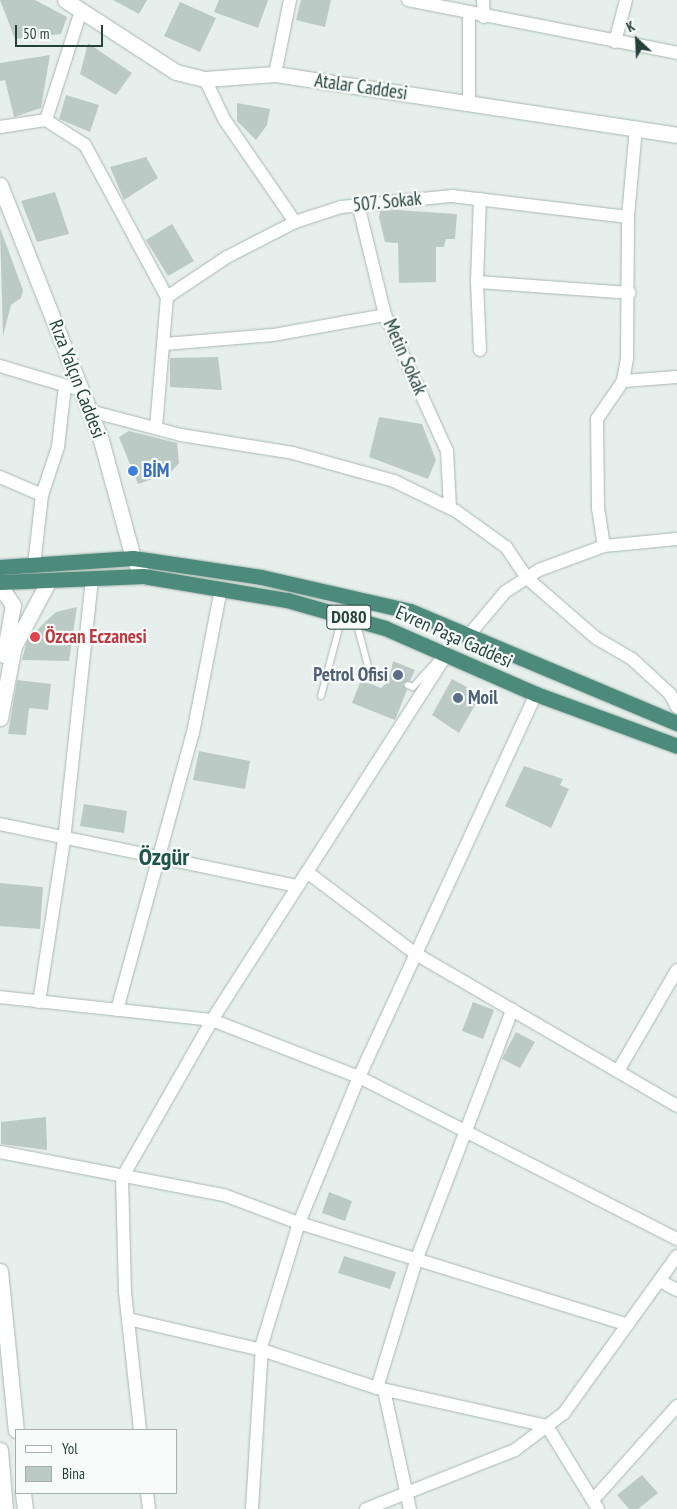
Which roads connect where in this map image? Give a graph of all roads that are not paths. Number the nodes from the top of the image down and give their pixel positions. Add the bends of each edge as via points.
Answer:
1 (66, 0) edge
2 (290, 0) edge
3 (408, 0) edge
4 (483, 0) edge
5 (626, 0) edge
6 (81, 10) junction
7 (469, 15) junction
8 (484, 17) junction
9 (615, 42) junction
10 (677, 53) edge
11 (275, 74) junction
12 (205, 79) junction
13 (469, 100) junction
14 (46, 120) junction
15 (0, 127) edge
16 (636, 127) junction
17 (677, 135) edge
18 (0, 186) edge
19 (480, 199) junction
20 (358, 204) junction
21 (628, 216) junction
22 (295, 222) junction
23 (477, 282) junction
24 (630, 293) junction
25 (167, 297) junction
26 (385, 315) junction
27 (165, 344) junction
28 (480, 350) dead end
29 (0, 366) edge
30 (677, 377) edge
31 (623, 382) junction
32 (66, 386) junction
33 (81, 390) junction
34 (90, 411) junction
35 (156, 427) junction
36 (0, 477) edge
37 (42, 495) junction
38 (450, 508) junction
39 (677, 539) edge
40 (604, 546) junction
41 (133, 558) junction
42 (34, 565) junction
43 (0, 567) edge
44 (143, 576) junction
45 (527, 578) junction
46 (92, 580) junction
47 (0, 582) edge
48 (48, 582) junction
49 (0, 586) edge
50 (221, 589) junction
51 (349, 617) junction
52 (468, 636) junction
53 (445, 655) junction
54 (386, 677) dead end
55 (0, 681) edge
56 (408, 685) dead end
57 (536, 694) junction
58 (321, 696) dead end
59 (677, 707) edge
60 (0, 718) edge
61 (677, 723) edge
62 (677, 746) edge
63 (0, 824) edge
64 (64, 841) junction
65 (160, 858) junction
66 (307, 872) junction
67 (298, 886) junction
68 (416, 954) junction
69 (677, 970) edge
70 (0, 998) edge
71 (39, 1002) junction
72 (117, 1010) junction
73 (512, 1010) junction
74 (212, 1020) junction
75 (618, 1071) junction
76 (359, 1077) junction
77 (677, 1106) edge
78 (466, 1129) junction
79 (0, 1152) edge
80 (122, 1178) junction
81 (299, 1223) junction
82 (677, 1239) edge
83 (677, 1256) edge
84 (417, 1258) junction
85 (0, 1271) edge
86 (660, 1281) junction
87 (677, 1290) edge
88 (128, 1319) junction
89 (628, 1325) junction
90 (262, 1350) junction
91 (380, 1389) junction
92 (677, 1406) edge
93 (547, 1426) junction
94 (16, 1429) edge
95 (140, 1429) edge
96 (0, 1450) edge
97 (406, 1493) junction
98 (23, 1494) edge
99 (147, 1494) edge
100 (596, 1504) edge
101 (5, 1509) edge
102 (25, 1509) edge
103 (149, 1509) edge
104 (252, 1509) edge
105 (366, 1509) edge
106 (410, 1509) edge

1 - 6 street, Atalar Caddesi
2 - 11 street
3 - 7 street
4 - 8 street
5 - 9 street
6 - 12 street, Atalar Caddesi via 176,72
6 - 14 street
7 - 8 street
7 - 13 street
8 - 9 street
9 - 10 street
11 - 12 street, Atalar Caddesi
11 - 13 street, Atalar Caddesi
12 - 22 street via 224,119
13 - 16 street, Atalar Caddesi
14 - 15 street
14 - 25 street via 85,145
16 - 17 street, Atalar Caddesi
16 - 21 street
18 - 33 street, Rıza Yalçın Caddesi
19 - 20 street, 507. Sokak via 452,196
19 - 21 street, 507. Sokak
19 - 23 street
20 - 22 street, 507. Sokak
20 - 26 street, Metin Sokak
21 - 24 street
22 - 25 street, 507. Sokak via 227,257
23 - 24 street
23 - 28 street
24 - 31 street
25 - 27 street
26 - 27 street via 272,335
26 - 38 street, Metin Sokak via 446,445
27 - 35 street
29 - 32 street
30 - 31 street
31 - 40 street via 597,419 598,508
32 - 33 street
32 - 37 street via 58,448
33 - 34 street, Rıza Yalçın Caddesi
34 - 35 street
34 - 41 street, Rıza Yalçın Caddesi
35 - 38 street via 293,453 394,481
36 - 37 street
37 - 42 street
38 - 45 street via 506,547
39 - 40 street
40 - 45 street
41 - 42 highway, Evren Paşa Caddesi / D080
41 - 44 street, Rıza Yalçın Caddesi
41 - 52 highway, Evren Paşa Caddesi / D080 via 261,577 391,607
42 - 43 highway, Evren Paşa Caddesi / D080
44 - 46 highway, Evren Paşa Caddesi / D080
44 - 50 highway, Evren Paşa Caddesi / D080
45 - 52 street via 505,592
45 - 59 street via 596,638 632,659 670,694
46 - 48 highway, Evren Paşa Caddesi / D080
46 - 64 street
47 - 48 highway, Evren Paşa Caddesi / D080
48 - 60 street via 14,646
49 - 55 street via 13,605
50 - 51 highway, Evren Paşa Caddesi / D080 via 287,600
50 - 65 street via 193,733
51 - 53 highway, Evren Paşa Caddesi / D080
51 - 54 lane via 369,670
51 - 58 lane
52 - 61 highway, Evren Paşa Caddesi / D080
53 - 56 lane via 413,687
53 - 57 highway, Evren Paşa Caddesi / D080
53 - 66 street
57 - 62 highway, Evren Paşa Caddesi / D080
57 - 68 street
63 - 64 street
64 - 65 street
64 - 71 street
65 - 67 street
65 - 72 street
66 - 67 street
66 - 68 street
67 - 74 street
68 - 73 street
68 - 76 street
69 - 75 street
70 - 71 street
71 - 72 street
72 - 74 street
73 - 75 street
73 - 78 street
74 - 76 street
74 - 80 street
75 - 77 street
76 - 78 street
76 - 81 street
78 - 82 street
78 - 84 street
79 - 80 street
80 - 81 street via 224,1195
80 - 88 street
81 - 84 street
81 - 90 street
83 - 86 street
84 - 89 street
84 - 91 street
85 - 94 street
86 - 87 street
86 - 89 street
88 - 90 street
88 - 95 street
89 - 93 street via 564,1413
90 - 91 street
90 - 104 street
91 - 93 street
91 - 97 street
92 - 100 street
93 - 97 street via 515,1450
93 - 100 street
96 - 101 street
97 - 105 street
97 - 106 street
98 - 102 street
99 - 103 street

